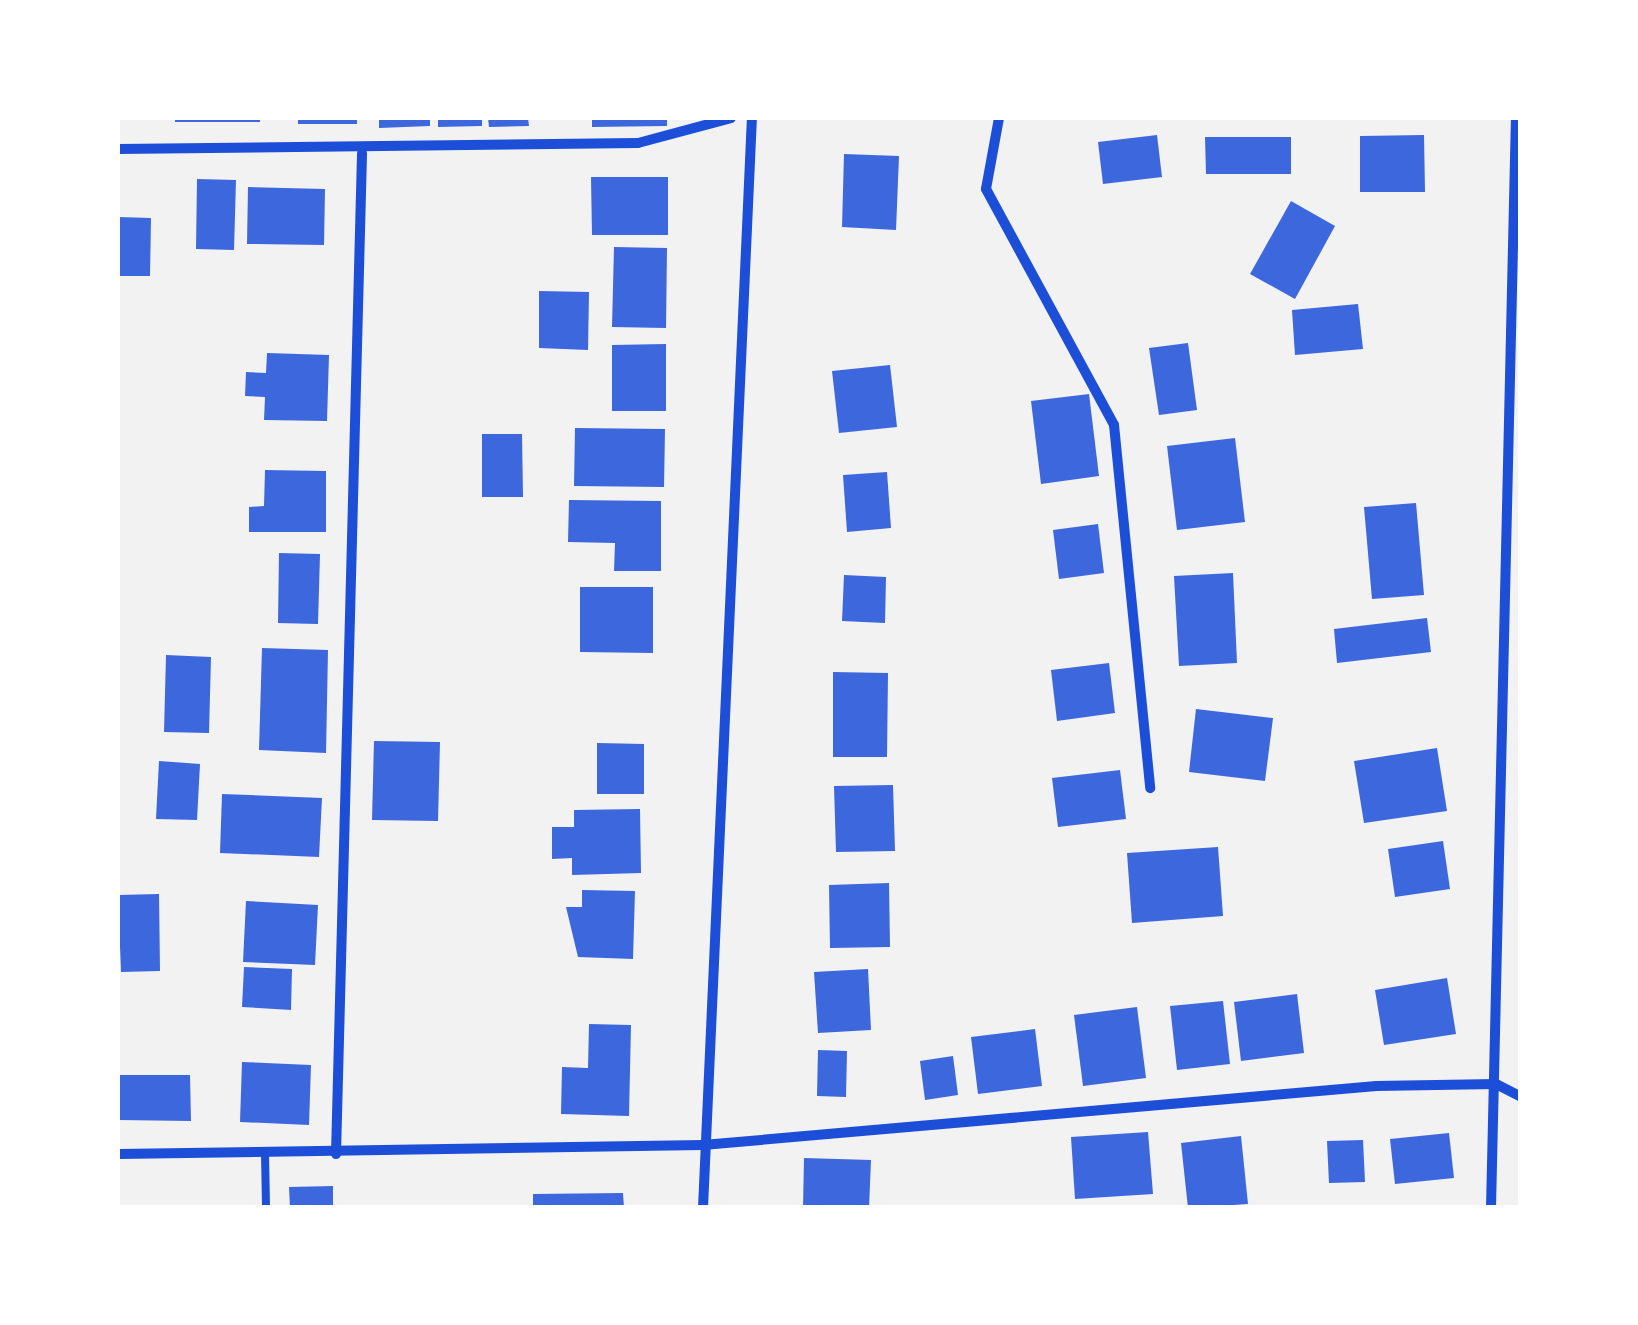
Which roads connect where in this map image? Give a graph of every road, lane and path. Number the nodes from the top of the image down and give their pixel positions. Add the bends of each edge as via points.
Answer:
1 (730, 118) edge
2 (752, 118) edge
3 (999, 118) edge
4 (1516, 118) edge
5 (118, 150) edge
6 (362, 153) junction
7 (1150, 788) dead end
8 (1496, 1084) junction
9 (1520, 1096) edge
10 (703, 1145) junction
11 (118, 1154) edge
12 (265, 1154) junction
13 (336, 1154) junction
14 (266, 1208) edge
15 (703, 1208) edge
16 (1491, 1208) edge

1 - 6 street via 638,143
2 - 10 street
3 - 7 street via 986,189 1114,425
4 - 8 street
5 - 6 street
6 - 13 street
8 - 9 street
8 - 10 street via 1376,1086
8 - 16 street
10 - 13 street
10 - 15 street
11 - 12 street
12 - 13 street
12 - 14 lane

